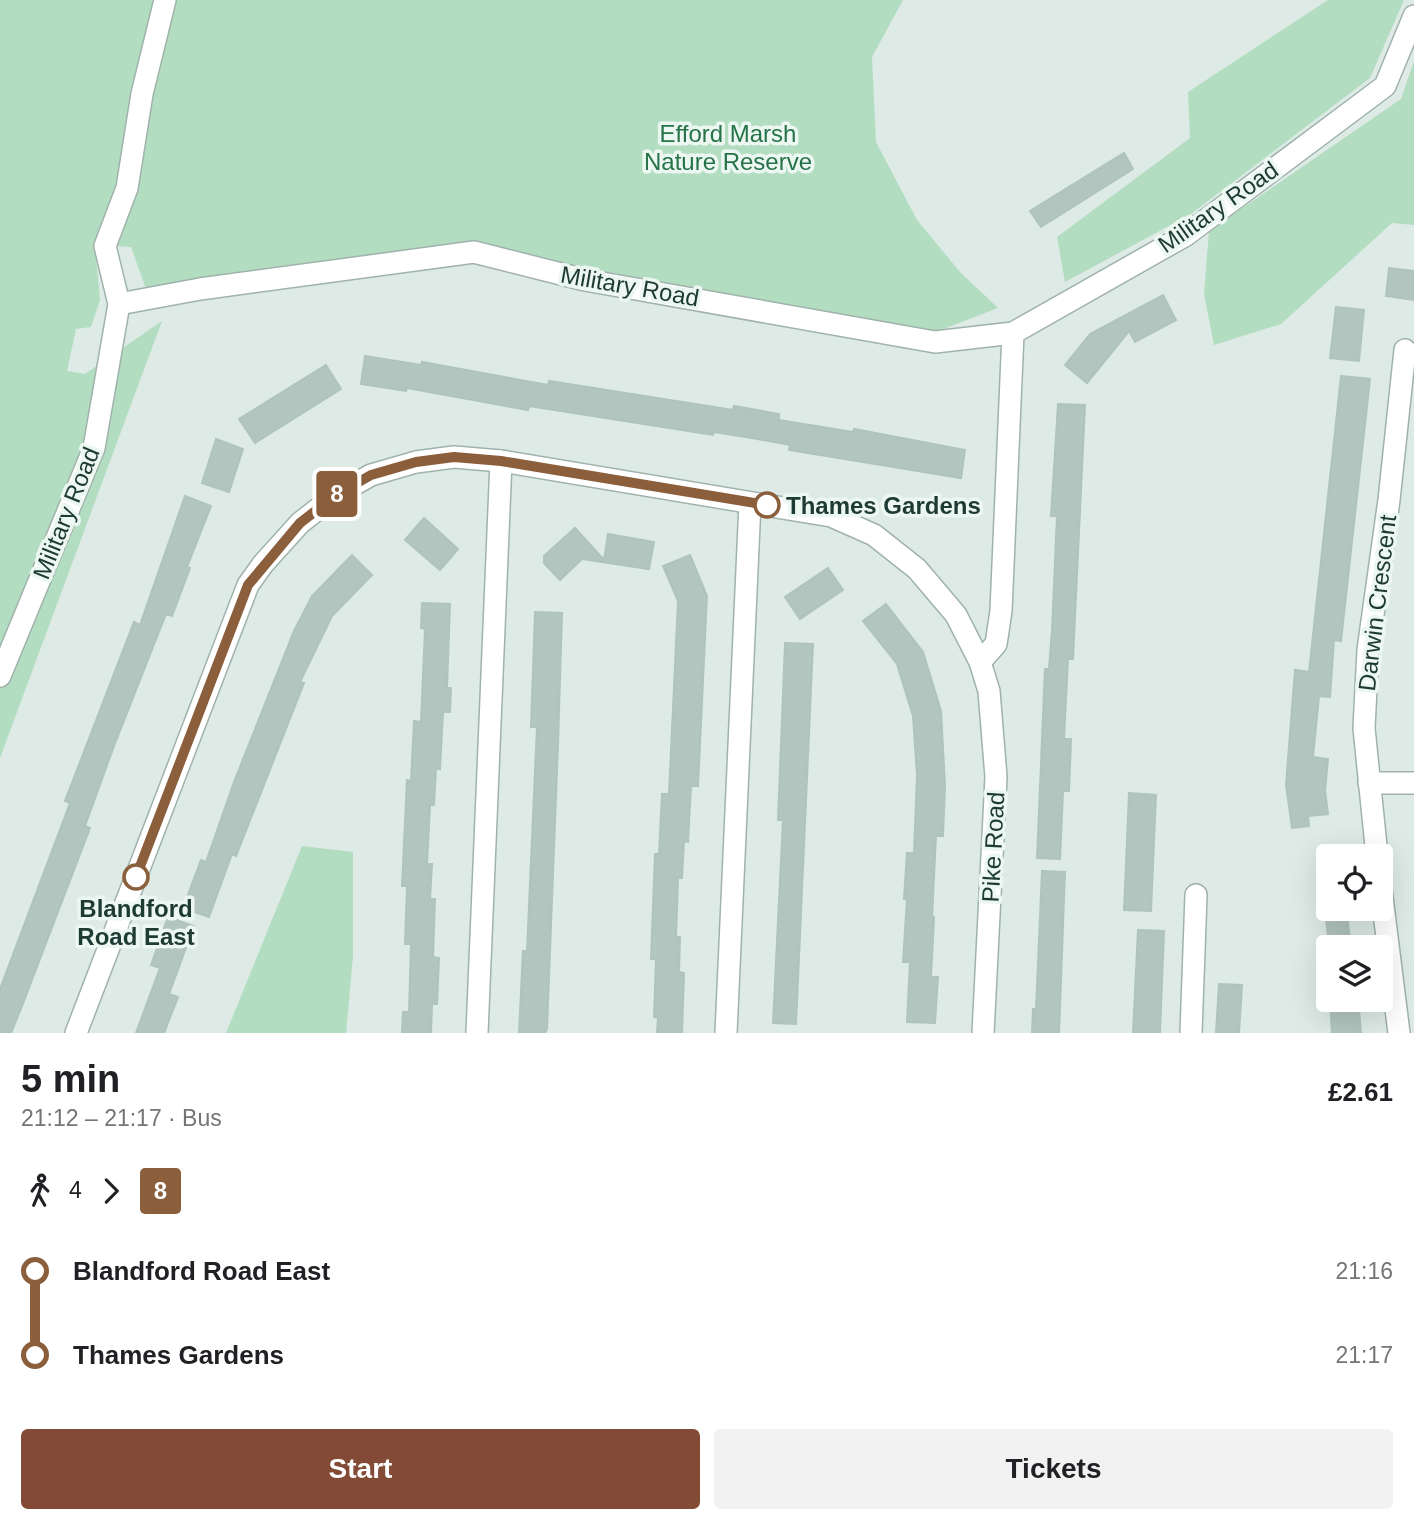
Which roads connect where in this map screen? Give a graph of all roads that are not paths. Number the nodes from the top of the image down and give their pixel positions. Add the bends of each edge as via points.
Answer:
1 (165, 0) edge
2 (1414, 16) edge
3 (120, 304) junction
4 (1013, 333) junction
5 (1405, 349) dead end
6 (501, 461) junction
7 (750, 503) junction
8 (980, 662) junction
9 (0, 676) edge
10 (1369, 783) junction
11 (1414, 783) edge
12 (1376, 844) edge
13 (1196, 895) dead end
14 (1385, 921) edge
15 (76, 1033) edge
16 (477, 1033) edge
17 (726, 1033) edge
18 (983, 1033) edge
19 (1191, 1033) edge
20 (1399, 1033) edge

1 - 3 street via 142,94 127,188 104,246
2 - 4 street, Military Road via 1385,86 1186,235
3 - 4 street, Military Road via 474,252 585,280 935,342
3 - 9 street, Military Road via 94,448
4 - 8 street via 1001,611 996,643
5 - 10 street, Darwin Crescent via 1390,500 1368,650 1364,728
6 - 7 street, Pike Road
6 - 15 street, Pike Road via 454,457 371,475 300,523 248,585
6 - 16 street
7 - 8 street, Pike Road via 831,516 874,535 917,569 956,615
7 - 17 street
8 - 18 street, Pike Road via 989,691 996,777
10 - 11 street
10 - 12 street, Darwin Crescent
13 - 19 street
14 - 20 street

